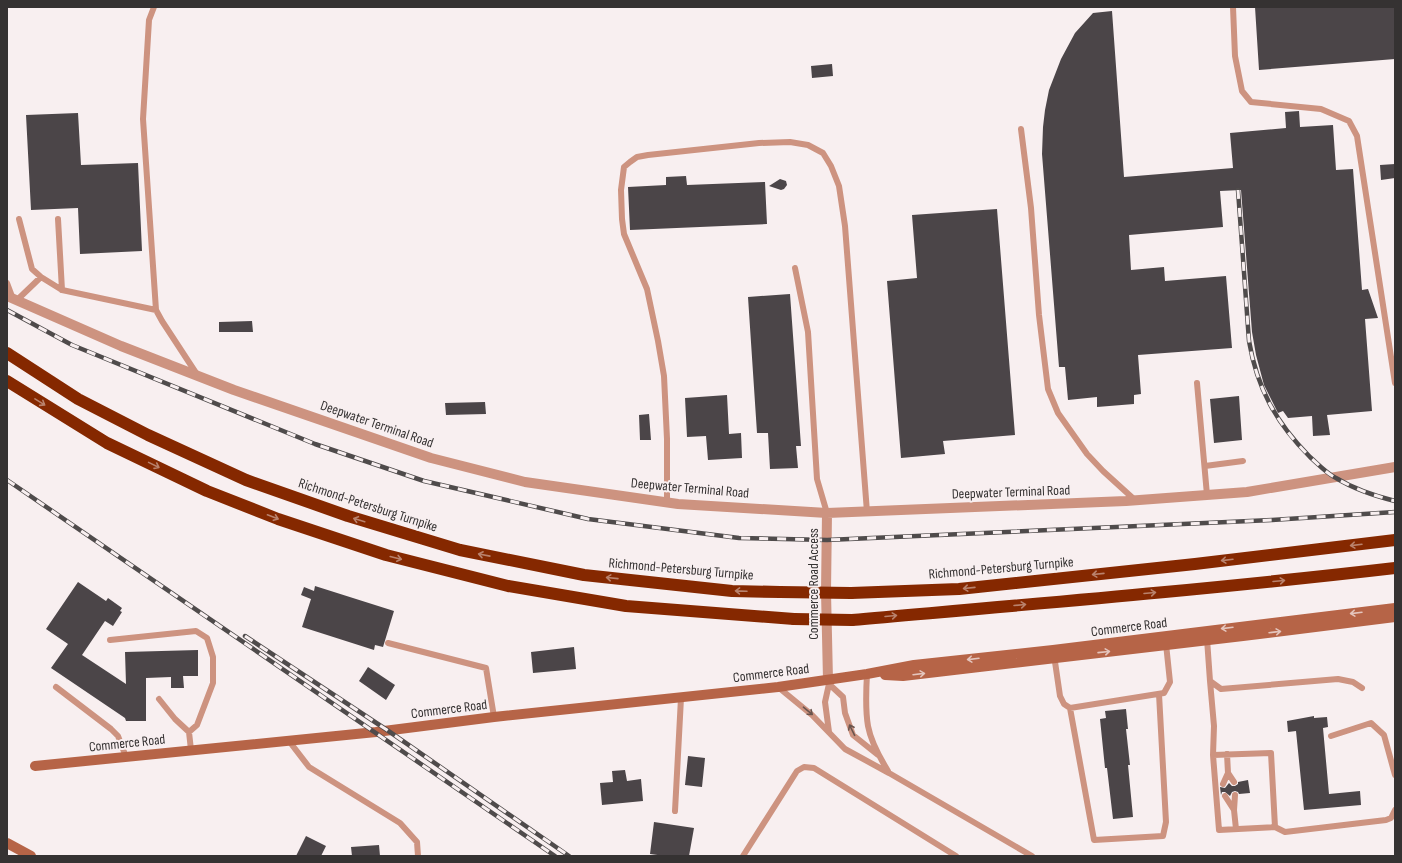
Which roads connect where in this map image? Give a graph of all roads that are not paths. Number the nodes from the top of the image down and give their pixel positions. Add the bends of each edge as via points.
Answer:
1 (154, 7) edge
2 (1233, 7) edge
3 (1021, 129) dead end
4 (19, 219) dead end
5 (58, 219) dead end
6 (795, 268) dead end
7 (41, 277) junction
8 (7, 283) edge
9 (62, 290) junction
10 (12, 299) edge
11 (156, 310) junction
12 (7, 353) edge
13 (199, 377) junction
14 (7, 381) edge
15 (1197, 383) dead end
16 (1395, 383) edge
17 (1243, 461) dead end
18 (1204, 466) junction
19 (1395, 467) edge
20 (1207, 495) junction
21 (1136, 501) junction
22 (667, 502) junction
23 (867, 512) junction
24 (827, 513) junction
25 (1395, 540) edge
26 (1395, 568) edge
27 (1395, 608) edge
28 (1395, 616) edge
29 (1207, 636) junction
30 (110, 640) dead end
31 (1166, 641) junction
32 (388, 643) dead end
33 (1054, 654) junction
34 (867, 674) junction
35 (829, 682) junction
36 (1210, 682) junction
37 (56, 687) dead end
38 (778, 687) junction
39 (1362, 688) dead end
40 (1158, 694) junction
41 (681, 698) junction
42 (159, 699) dead end
43 (1070, 708) junction
44 (494, 717) junction
45 (189, 732) junction
46 (829, 732) junction
47 (1331, 736) dead end
48 (289, 741) junction
49 (190, 750) junction
50 (1226, 754) junction
51 (1213, 755) junction
52 (880, 756) junction
53 (126, 757) junction
54 (35, 766) dead end
55 (889, 772) junction
56 (1228, 774) junction
57 (1395, 775) edge
58 (1234, 782) dead end
59 (1223, 784) dead end
60 (1235, 795) dead end
61 (1225, 796) dead end
62 (1234, 810) junction
63 (1395, 810) edge
64 (675, 811) dead end
65 (1274, 827) junction
66 (1236, 829) junction
67 (7, 843) edge
68 (31, 856) edge
69 (418, 856) edge
70 (743, 856) edge
71 (956, 856) edge
72 (1032, 856) edge

1 - 11 lane via 149,20 143,120
2 - 16 lane via 1234,56 1242,91 1251,102 1321,109 1349,121 1358,136
3 - 21 lane via 1031,208 1038,315 1048,389 1058,413 1087,454
4 - 7 lane via 32,269
5 - 9 lane
6 - 24 lane via 808,332 817,479
7 - 9 lane
7 - 10 lane
8 - 10 lane
9 - 11 lane
10 - 13 street, Deepwater Terminal Road
11 - 13 lane
25 -> 12 highway, Richmond-Petersburg Turnpike, bridge via 959,589 851,593 732,591 584,575 460,550 348,516 246,480 148,435 78,399
13 - 22 street, Deepwater Terminal Road via 431,458 525,482
14 -> 26 highway, bridge via 107,443 207,491 278,519 386,555 508,586 626,606 794,619 852,620
15 - 18 lane
17 - 18 lane
18 - 20 lane
19 - 20 street, Deepwater Terminal Road via 1247,492
20 - 21 street, Deepwater Terminal Road
21 - 23 street, Deepwater Terminal Road
22 - 23 lane via 664,376 647,289 624,234 621,190 624,167 637,158 648,155 790,142 808,145 823,153 839,186 845,226
22 - 24 street, Deepwater Terminal Road
23 - 24 street, Deepwater Terminal Road
24 - 35 street, Commerce Road Access
27 -> 29 main road, Commerce Road
29 -> 28 main road, Commerce Road
29 - 31 main road, Commerce Road
29 - 36 lane
30 - 45 lane via 196,631 207,638 212,657 213,683 197,725
31 - 33 main road, Commerce Road
31 - 40 lane via 1170,682 1164,693
32 - 44 lane via 486,668
33 - 34 main road, Commerce Road via 914,665
33 - 43 lane via 1060,696 1064,704
34 - 35 main road, Commerce Road
34 - 52 lane via 868,728
35 - 38 main road, Commerce Road
35 - 46 lane via 825,702
52 -> 35 lane via 853,735 845,713 843,697
36 - 39 lane via 1221,689 1338,679 1352,682
36 - 51 lane via 1214,726
37 - 53 lane via 118,736
38 - 41 main road, Commerce Road
38 -> 46 lane via 812,714
40 - 43 lane
40 - 43 lane via 1166,822 1163,836 1094,840
41 - 44 main road, Commerce Road
41 - 64 lane
42 - 45 lane
44 - 48 main road, Commerce Road
45 - 49 lane
46 - 55 lane via 845,749
47 - 57 lane via 1371,723 1384,735
48 - 49 main road, Commerce Road
48 - 69 lane via 310,767 400,823 417,842
49 - 53 main road, Commerce Road
50 - 51 lane
50 - 56 lane
50 - 65 lane via 1271,753
51 - 66 lane via 1219,830
52 - 55 lane
53 - 54 main road, Commerce Road
55 - 72 lane
56 - 58 lane
56 - 59 lane
60 - 62 lane
61 - 62 lane
62 - 66 lane
63 - 65 lane via 1391,818 1386,820 1285,832
65 - 66 lane
67 - 68 main road
70 - 71 lane via 797,771 804,767 814,768

